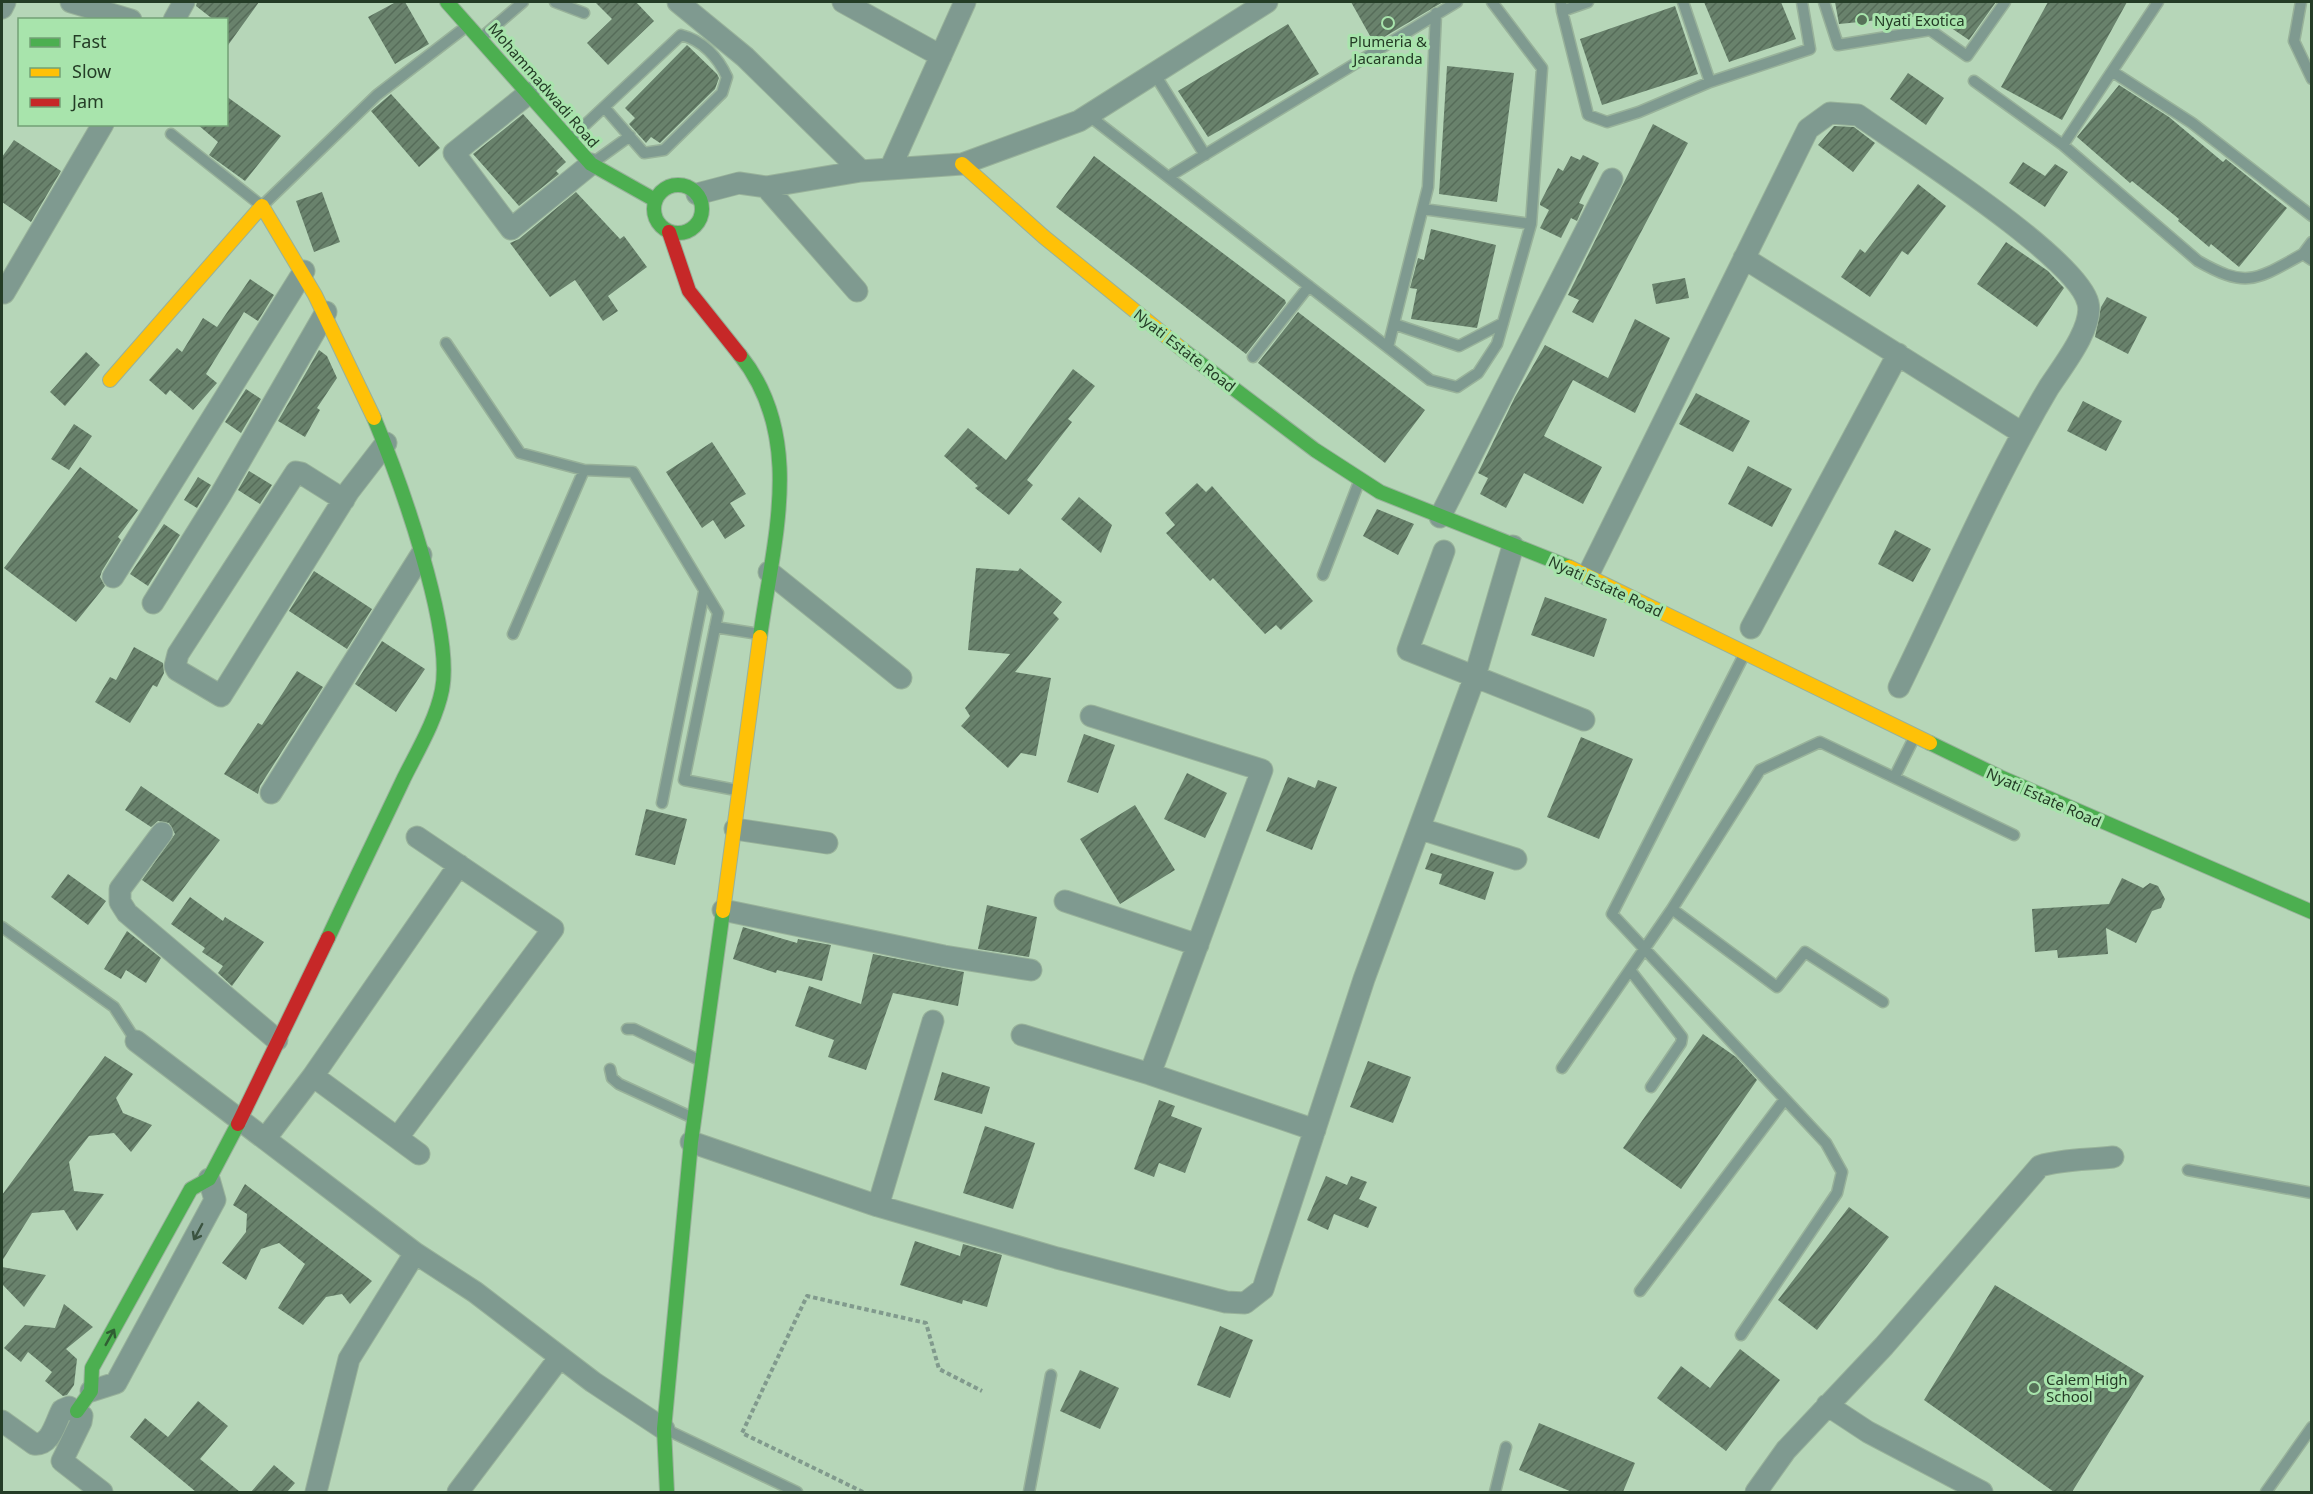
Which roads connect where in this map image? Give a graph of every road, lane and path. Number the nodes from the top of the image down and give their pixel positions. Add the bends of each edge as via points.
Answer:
1 (5, 2) edge
2 (71, 2) edge
3 (184, 2) edge
4 (447, 2) edge
5 (523, 2) edge
6 (555, 2) edge
7 (678, 2) edge
8 (843, 2) edge
9 (965, 2) edge
10 (1267, 2) edge
11 (1457, 2) edge
12 (1492, 2) edge
13 (1588, 2) edge
14 (1683, 2) edge
15 (1802, 2) edge
16 (1824, 2) edge
17 (2005, 2) edge
18 (2158, 2) edge
19 (2301, 2) edge
20 (1562, 6) edge
21 (2, 8) edge
22 (584, 13) dead end
23 (1436, 13) junction
24 (124, 18) edge
25 (175, 18) edge
26 (469, 25) junction
27 (481, 38) junction
28 (941, 56) junction
29 (2113, 72) junction
30 (1154, 73) junction
31 (2312, 79) edge
32 (1974, 81) dead end
33 (1710, 82) junction
34 (529, 93) junction
35 (604, 107) junction
36 (1088, 115) junction
37 (102, 126) edge
38 (171, 134) dead end
39 (630, 136) junction
40 (570, 140) junction
41 (2063, 145) junction
42 (1205, 155) junction
43 (591, 164) junction
44 (962, 164) junction
45 (890, 169) junction
46 (861, 171) junction
47 (1168, 177) junction
48 (1612, 179) dead end
49 (766, 187) junction
50 (697, 194) junction
51 (655, 200) junction
52 (262, 206) junction
53 (1423, 209) junction
54 (2312, 216) edge
55 (1531, 224) junction
56 (669, 232) junction
57 (2312, 242) edge
58 (2307, 257) edge
59 (1744, 258) junction
60 (304, 271) junction
61 (1309, 286) junction
62 (857, 291) dead end
63 (4, 293) dead end
64 (326, 312) junction
65 (1503, 323) junction
66 (1394, 324) junction
67 (446, 343) dead end
68 (1388, 347) junction
69 (1898, 354) junction
70 (1253, 357) dead end
71 (110, 380) dead end
72 (2022, 433) junction
73 (386, 443) junction
74 (584, 470) junction
75 (1360, 479) junction
76 (344, 500) junction
77 (1440, 517) junction
78 (1514, 546) junction
79 (1444, 551) dead end
80 (421, 555) junction
81 (769, 572) junction
82 (1323, 575) dead end
83 (1588, 575) junction
84 (113, 577) dead end
85 (704, 592) junction
86 (153, 603) dead end
87 (715, 627) junction
88 (1751, 628) dead end
89 (513, 634) dead end
90 (761, 634) junction
91 (1745, 653) junction
92 (1475, 676) junction
93 (901, 678) dead end
94 (1899, 687) dead end
95 (1091, 716) dead end
96 (1584, 720) dead end
97 (1915, 736) junction
98 (1895, 776) junction
99 (739, 790) junction
100 (271, 793) dead end
101 (662, 803) dead end
102 (735, 829) junction
103 (1421, 829) junction
104 (162, 833) dead end
105 (2014, 835) dead end
106 (417, 837) dead end
107 (827, 843) dead end
108 (1516, 859) dead end
109 (459, 865) junction
110 (1065, 901) dead end
111 (1672, 909) junction
112 (723, 910) junction
113 (2312, 912) edge
114 (2, 927) edge
115 (1198, 945) junction
116 (1644, 948) junction
117 (1031, 970) dead end
118 (1630, 970) junction
119 (1883, 1002) dead end
120 (933, 1021) dead end
121 (627, 1029) dead end
122 (1022, 1035) dead end
123 (278, 1040) junction
124 (136, 1041) joint
125 (702, 1061) junction
126 (1562, 1068) dead end
127 (610, 1069) dead end
128 (1150, 1074) junction
129 (313, 1076) junction
130 (1651, 1087) dead end
131 (1785, 1099) junction
132 (694, 1119) junction
133 (240, 1121) junction
134 (1315, 1130) junction
135 (398, 1137) junction
136 (265, 1139) junction
137 (691, 1142) junction
138 (419, 1154) dead end
139 (2113, 1157) dead end
140 (2188, 1170) dead end
141 (208, 1179) joint
142 (2312, 1193) edge
143 (878, 1206) junction
144 (415, 1253) junction
145 (1640, 1291) dead end
146 (1741, 1335) dead end
147 (560, 1357) junction
148 (1051, 1375) dead end
149 (92, 1391) joint
150 (982, 1391) dead end
151 (1827, 1404) junction
152 (77, 1411) junction
153 (2, 1421) edge
154 (2312, 1427) edge
155 (664, 1429) junction
156 (1506, 1447) dead end
157 (102, 1492) edge
158 (316, 1492) edge
159 (459, 1492) edge
160 (667, 1492) edge
161 (797, 1492) edge
162 (863, 1492) edge
163 (1029, 1492) edge
164 (1495, 1492) edge
165 (1756, 1492) edge
166 (1982, 1492) edge
167 (2266, 1492) edge

1 - 21 street
2 - 24 street
3 - 25 street
4 - 26 street, Mohammadwadi Road
5 - 27 lane
6 - 22 lane
7 - 46 street via 745,57
8 - 28 street
9 - 28 street
10 - 30 street
11 - 23 lane
12 - 55 lane via 1542,68
13 - 20 lane
14 - 33 lane
15 - 33 lane via 1810,49
16 - 17 lane via 1838,45 1930,30 1967,57
18 - 29 lane
19 - 31 lane via 2294,41
20 - 33 lane via 1588,115 1607,122
23 - 42 lane
23 - 53 lane via 1428,187
26 - 27 street, Mohammadwadi Road
26 - 52 lane via 377,95
27 - 34 street, Mohammadwadi Road
28 - 45 street
29 - 41 lane
29 - 54 lane via 2192,123
30 - 36 street
30 - 42 lane
32 - 41 lane
34 - 40 street, Mohammadwadi Road
34 - 43 street via 454,153 511,229
35 - 39 lane
35 - 39 lane via 681,34 694,38 721,62 727,77 722,93 664,150 644,153
35 - 40 lane
36 - 44 street
36 - 47 lane
37 - 63 street
38 - 52 lane
39 - 43 lane
40 - 43 street, Mohammadwadi Road
41 - 58 lane via 2198,261 2222,275 2243,280 2266,275
42 - 47 lane
43 - 51 street, Mohammadwadi Road
44 - 45 street
44 - 75 street, Nyati Estate Road via 1044,237 1176,344 1315,450
45 - 46 street
46 - 49 street
47 - 61 lane
48 - 77 street
49 - 50 street via 739,183
49 - 62 street
50 - 51 street via 689,187 673,184
50 - 56 street via 702,207 697,223 684,232
51 - 56 street via 657,222
52 - 60 street
52 - 71 street
53 - 55 lane
53 - 66 lane
55 - 65 lane
56 - 81 street via 690,291 752,370 772,409 780,447 781,485
57 - 58 lane
59 - 69 street
59 - 72 street via 1808,129 1830,113 1858,116 2026,233 2077,283 2088,303 2087,324
59 - 83 street
60 - 64 street
60 - 84 street
61 - 68 lane
61 - 70 lane
64 - 73 street
64 - 86 street
65 - 66 lane via 1459,346
65 - 68 lane via 1497,344 1478,373 1457,387 1430,380
66 - 68 lane
67 - 74 lane via 520,453
69 - 72 street
69 - 88 street
72 - 94 street
73 - 76 street
73 - 80 street
74 - 85 lane via 633,472
74 - 89 lane
75 - 77 street, Nyati Estate Road via 1380,492
75 - 82 lane
76 - 76 street via 301,473 294,474 178,654 177,670 221,696
77 - 78 street, Nyati Estate Road
78 - 83 street, Nyati Estate Road
78 - 92 street
79 - 92 street via 1408,650
80 - 100 street
80 - 123 street via 440,633 443,684 421,743
81 - 90 street
81 - 93 street
83 - 91 street, Nyati Estate Road
85 - 87 lane via 718,612
85 - 101 lane
87 - 90 lane
87 - 99 lane via 684,780
90 - 99 street
91 - 97 street, Nyati Estate Road
91 - 116 lane via 1612,914
92 - 96 street
92 - 103 street
95 - 115 street via 1262,770
97 - 98 lane
97 - 113 street, Nyati Estate Road via 2135,838
98 - 105 lane
98 - 111 lane via 1820,742 1760,770
99 - 102 street
102 - 107 street
102 - 112 street
103 - 108 street
103 - 134 street via 1364,979
104 - 123 street via 120,889 120,902 128,913
106 - 109 street
109 - 129 street
109 - 135 street via 553,929
110 - 115 street
111 - 116 lane
111 - 119 lane via 1777,987 1805,952
112 - 117 street
112 - 125 street
114 - 124 lane via 114,1007
115 - 128 street
116 - 118 lane
116 - 131 lane
118 - 126 lane
118 - 130 lane via 1682,1037
120 - 143 street
121 - 125 lane
122 - 128 street
123 - 133 street
124 - 133 street
125 - 132 street
127 - 132 lane via 619,1084
128 - 134 street
129 - 135 street
129 - 136 street
131 - 145 lane
131 - 146 lane via 1826,1143 1842,1172 1837,1193
132 - 137 street
133 - 136 street
133 - 141 street
134 - 143 street via 1263,1289 1245,1303 1226,1302 1057,1258
135 - 138 street
136 - 144 street
137 - 143 street
137 - 155 street
139 - 151 street via 2059,1160 2040,1166 1884,1346
140 - 142 lane
141 - 149 street via 215,1200 116,1383
144 - 147 street via 475,1292
144 - 158 street via 349,1359
147 - 155 street
147 - 159 street
148 - 163 lane
149 - 152 street
150 - 162 path via 939,1369 926,1323 807,1296 742,1432
151 - 165 street via 1786,1450
151 - 166 street via 1868,1432
152 - 153 street via 69,1407 62,1410 47,1440 39,1444 33,1444
152 - 157 street via 81,1422 62,1461
154 - 167 lane
155 - 160 street
155 - 161 lane
156 - 164 lane

